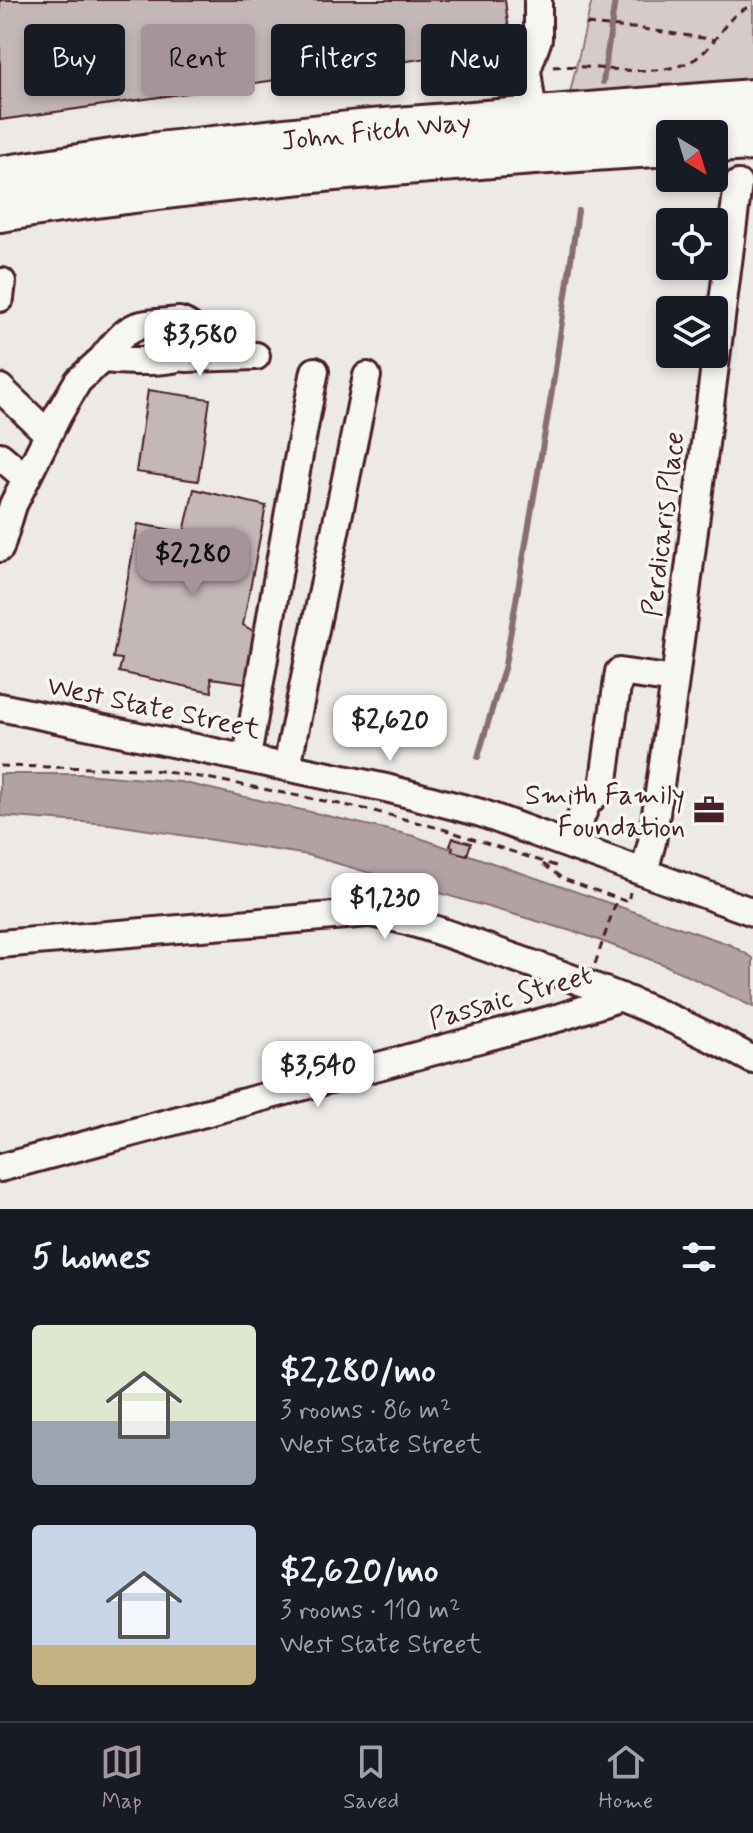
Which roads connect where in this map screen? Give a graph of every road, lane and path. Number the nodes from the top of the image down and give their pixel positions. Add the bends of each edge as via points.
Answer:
1 (538, 0) edge
2 (753, 6) edge
3 (586, 24) dead end
4 (716, 40) junction
5 (527, 70) junction
6 (753, 100) edge
7 (533, 116) junction
8 (753, 140) edge
9 (728, 141) edge
10 (656, 146) edge
11 (0, 177) edge
12 (738, 184) dead end
13 (0, 211) edge
14 (256, 356) dead end
15 (186, 358) junction
16 (102, 359) junction
17 (315, 371) dead end
18 (367, 376) dead end
19 (0, 388) edge
20 (48, 434) junction
21 (0, 456) edge
22 (26, 478) junction
23 (0, 548) edge
24 (675, 680) junction
25 (0, 707) edge
26 (247, 757) junction
27 (0, 766) edge
28 (287, 766) junction
29 (564, 856) junction
30 (538, 860) junction
31 (637, 882) junction
32 (616, 901) junction
33 (753, 912) edge
34 (0, 944) edge
35 (594, 968) dead end
36 (621, 997) junction
37 (753, 1060) edge
38 (0, 1168) edge

1 - 5 street via 538,39
2 - 4 path via 736,13
3 - 4 path
4 - 5 path via 698,57 672,67 571,65
5 - 7 street
6 - 7 highway, John Fitch Way
7 - 11 highway, John Fitch Way via 158,153
8 - 9 highway
10 - 13 highway, John Fitch Way via 276,174
12 - 24 street, Perdicaris Place
14 - 15 street
15 - 16 street
15 - 16 street via 196,351 197,336 179,321 134,326
16 - 20 street via 78,381
17 - 26 street
18 - 28 street
19 - 20 street
20 - 22 street
21 - 22 street
22 - 23 street
24 - 29 street via 619,672 603,787 587,803
24 - 31 street, Perdicaris Place via 652,842
25 - 26 street, West State Street
26 - 28 street, West State Street
27 - 30 path via 146,769 207,778 370,810
28 - 29 street, West State Street via 481,813
29 - 30 path
29 - 31 street, West State Street
30 - 32 path via 563,879
31 - 32 path via 628,902
31 - 33 street, West State Street
32 - 35 path
34 - 36 street via 369,913 426,926
36 - 37 street
36 - 38 street, Passaic Street via 532,1026

